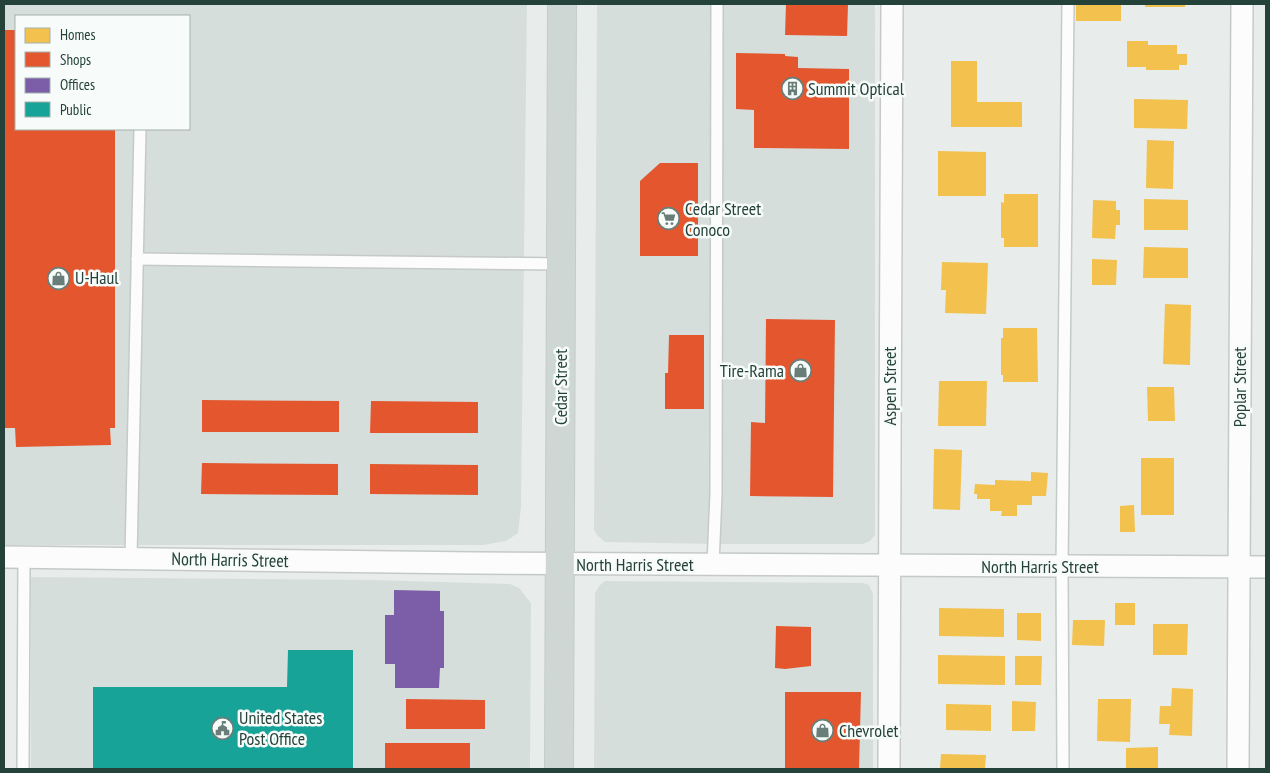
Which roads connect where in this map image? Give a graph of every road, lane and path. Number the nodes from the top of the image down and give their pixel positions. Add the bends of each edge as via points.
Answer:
1 (562, 4) edge
2 (717, 4) edge
3 (892, 4) edge
4 (1068, 4) edge
5 (1242, 4) edge
6 (140, 130) edge
7 (137, 259) junction
8 (561, 264) junction
9 (14, 557) edge
10 (131, 558) junction
11 (560, 564) junction
12 (713, 565) junction
13 (890, 566) junction
14 (1062, 567) junction
15 (1240, 568) junction
16 (1266, 568) edge
17 (23, 769) edge
18 (559, 769) edge
19 (889, 769) edge
20 (1063, 769) edge
21 (1238, 769) edge

1 - 8 main road, Cedar Street
2 - 12 lane
3 - 13 street, Aspen Street
4 - 14 lane
5 - 15 street, Poplar Street
6 - 7 lane
7 - 8 lane
7 - 10 lane
8 - 11 main road, Cedar Street
9 - 10 street, North Harris Street
9 - 17 lane
10 - 11 street, North Harris Street
11 - 12 street, North Harris Street
11 - 18 main road, Cedar Street
12 - 13 street, North Harris Street
13 - 14 street, North Harris Street
13 - 19 street, Aspen Street
14 - 15 street, North Harris Street
14 - 20 lane
15 - 16 street, North Harris Street
15 - 21 street, Poplar Street

